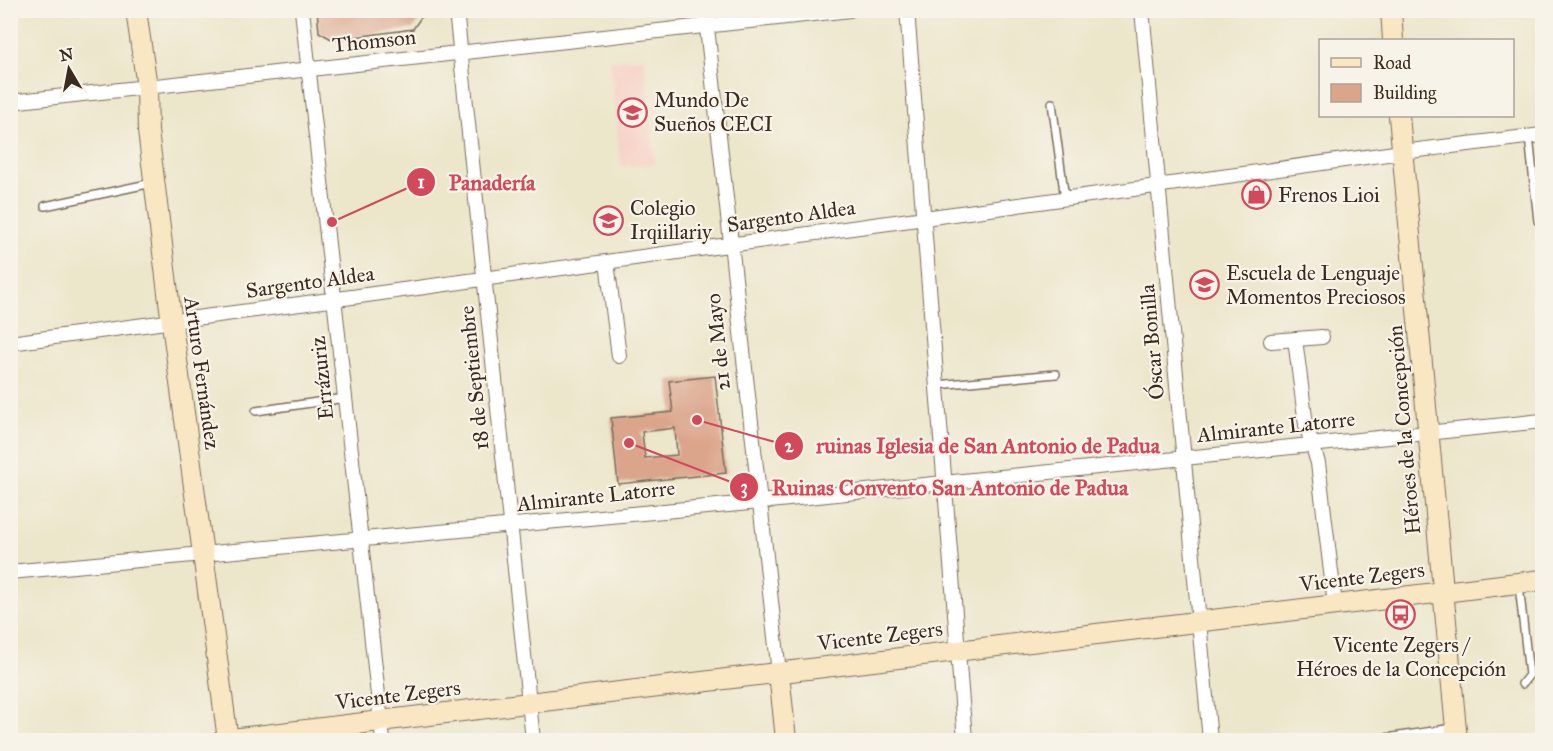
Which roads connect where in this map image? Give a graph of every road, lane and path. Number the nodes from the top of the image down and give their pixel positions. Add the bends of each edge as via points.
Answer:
1 (136, 10) edge
2 (302, 10) edge
3 (456, 10) edge
4 (705, 10) edge
5 (850, 10) edge
6 (907, 10) edge
7 (1142, 10) edge
8 (1391, 10) edge
9 (707, 26) junction
10 (1393, 39) edge
11 (461, 53) junction
12 (309, 69) junction
13 (147, 87) junction
14 (10, 102) edge
15 (1052, 103) dead end
16 (1399, 117) edge
17 (1536, 136) edge
18 (1402, 152) junction
19 (154, 182) junction
20 (1158, 186) junction
21 (1065, 199) junction
22 (45, 206) dead end
23 (924, 218) junction
24 (1538, 221) dead end
25 (731, 245) junction
26 (607, 262) junction
27 (485, 279) junction
28 (334, 300) junction
29 (171, 321) junction
30 (1322, 337) dead end
31 (1295, 339) junction
32 (1271, 341) dead end
33 (10, 343) edge
34 (619, 356) dead end
35 (1056, 374) dead end
36 (937, 385) junction
37 (345, 398) junction
38 (256, 411) dead end
39 (1542, 421) edge
40 (1428, 432) junction
41 (1312, 444) junction
42 (1183, 458) junction
43 (944, 483) junction
44 (760, 502) junction
45 (511, 526) junction
46 (361, 540) junction
47 (203, 554) junction
48 (10, 572) edge
49 (1542, 579) edge
50 (1518, 583) junction
51 (1443, 592) junction
52 (1335, 605) junction
53 (1199, 621) junction
54 (957, 651) junction
55 (779, 672) junction
56 (1522, 684) dead end
57 (530, 703) junction
58 (382, 731) edge
59 (1456, 734) edge
60 (228, 740) edge
61 (223, 741) edge
62 (533, 741) edge
63 (786, 741) edge
64 (965, 741) edge
65 (1210, 741) edge
66 (1373, 741) edge

1 - 13 street, Arturo Fernández
2 - 12 street, Errázuriz
3 - 11 street, 18 de Septiembre
4 - 9 street, 21 de Mayo
5 - 9 street, Thomson
6 - 23 street
7 - 20 street, Óscar Bonilla
8 - 10 street
9 - 11 street, Thomson
9 - 25 street, 21 de Mayo
11 - 12 street, Thomson
11 - 27 street, 18 de Septiembre
12 - 13 street, Thomson
12 - 28 street, Errázuriz
13 - 14 street, Thomson
13 - 19 street, Arturo Fernández
15 - 21 lane
16 - 18 street, Héroes de la Concepción
17 - 18 street, Sargento Aldea
17 - 24 lane
18 - 20 street, Sargento Aldea
18 - 40 street, Héroes de la Concepción
19 - 22 lane
19 - 29 street, Arturo Fernández
20 - 21 street, Sargento Aldea
20 - 42 street, Óscar Bonilla
21 - 23 street, Sargento Aldea
23 - 25 street, Sargento Aldea
23 - 36 street
25 - 26 street, Sargento Aldea
25 - 44 street, 21 de Mayo
26 - 27 street, Sargento Aldea
26 - 34 street
27 - 28 street, Sargento Aldea
27 - 45 street, 18 de Septiembre
28 - 29 street, Sargento Aldea
28 - 37 street, Errázuriz
29 - 33 street, Sargento Aldea
29 - 47 street, Arturo Fernández
30 - 31 street
31 - 32 street
31 - 41 street
35 - 36 lane
36 - 43 street
37 - 38 lane
37 - 46 street, Errázuriz
39 - 40 street, Almirante Latorre
40 - 41 street, Almirante Latorre
40 - 51 street, Héroes de la Concepción
41 - 42 street, Almirante Latorre
41 - 52 street via 1318,463
42 - 43 street, Almirante Latorre
42 - 53 street, Óscar Bonilla
43 - 44 street, Almirante Latorre
43 - 54 street
44 - 45 street, Almirante Latorre
44 - 55 street, 21 de Mayo
45 - 46 street, Almirante Latorre
45 - 57 street, 18 de Septiembre
46 - 47 street, Almirante Latorre
46 - 58 street, Errázuriz
47 - 48 street, Almirante Latorre
47 - 60 street, Arturo Fernández
49 - 50 street, Vicente Zegers
50 - 51 street, Vicente Zegers
50 - 56 lane via 1529,675
51 - 52 street, Vicente Zegers
51 - 59 street, Héroes de la Concepción
52 - 53 street, Vicente Zegers
53 - 54 street, Vicente Zegers
53 - 65 street, Óscar Bonilla
54 - 55 street, Vicente Zegers
54 - 64 street
55 - 57 street, Vicente Zegers
55 - 63 street, 21 de Mayo
57 - 58 street, Vicente Zegers
57 - 62 street, 18 de Septiembre
58 - 60 street, Vicente Zegers
59 - 66 lane
60 - 61 street, Vicente Zegers

